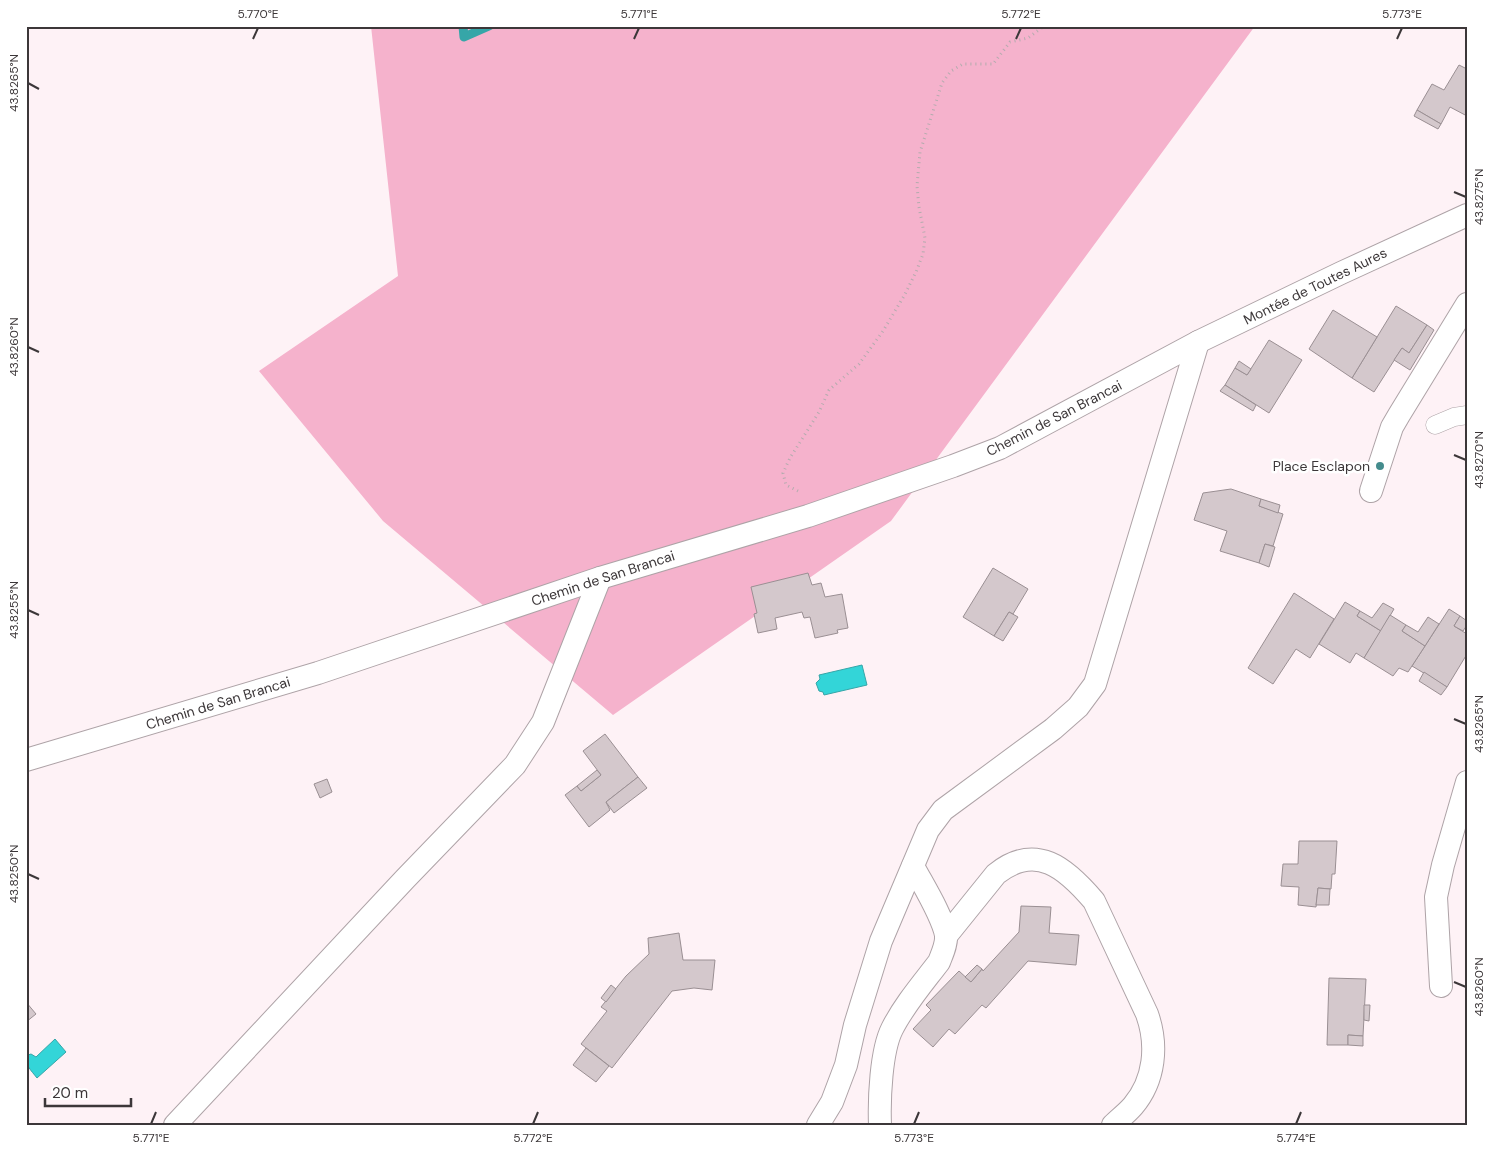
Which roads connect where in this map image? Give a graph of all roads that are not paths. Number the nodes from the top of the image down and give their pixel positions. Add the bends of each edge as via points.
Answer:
1 (1467, 215) edge
2 (1467, 304) edge
3 (1198, 342) junction
4 (1165, 361) joint
5 (1467, 415) edge
6 (1435, 425) dead end
7 (1371, 491) dead end
8 (600, 578) junction
9 (26, 760) edge
10 (1467, 782) edge
11 (912, 866) junction
12 (946, 936) junction
13 (1441, 986) dead end
14 (175, 1125) edge
15 (818, 1125) edge
16 (880, 1125) edge
17 (1113, 1125) edge

1 - 3 street, Montée de Toutes Aures
2 - 7 street via 1392,427
3 - 4 street, Montée de Toutes Aures
3 - 11 street via 1095,684 1078,707 1053,729 943,810 928,830
4 - 8 street, Chemin de San Brancai via 1000,448 895,488
5 - 6 street
8 - 9 street, Chemin de San Brancai via 318,673
8 - 14 street via 543,722 515,765
10 - 13 street via 1442,865 1436,897
11 - 12 street
11 - 15 street via 881,941 846,1065 832,1102
12 - 16 street via 939,962 891,1030 885,1055
12 - 17 street via 996,874 1023,859 1053,864 1082,886 1094,901 1152,1030 1153,1061 1147,1082 1133,1105

